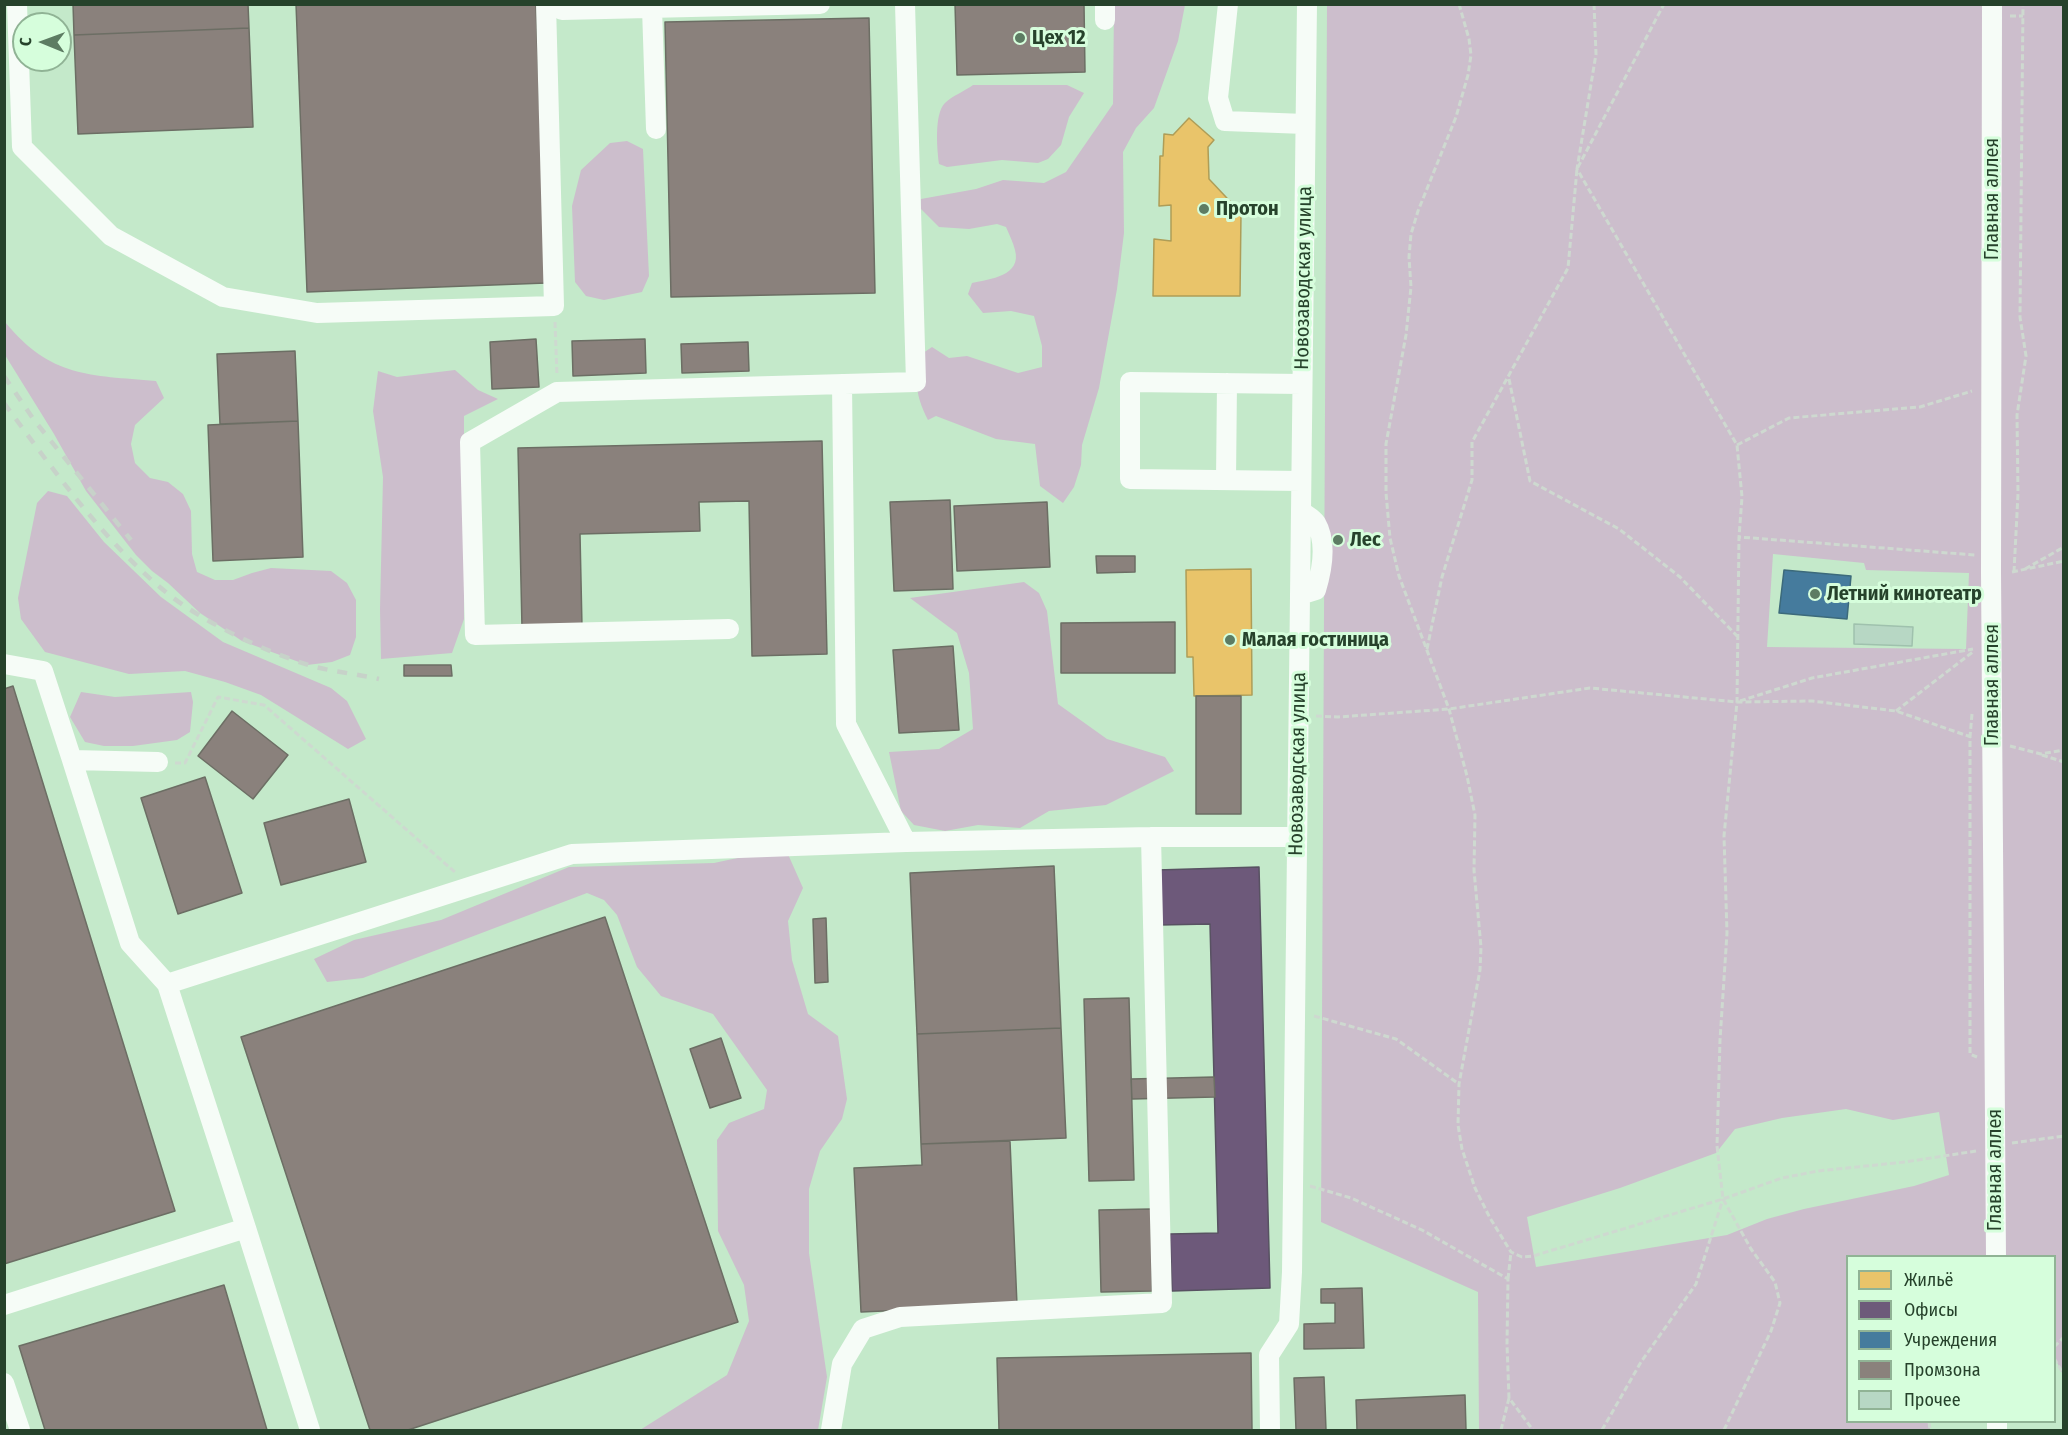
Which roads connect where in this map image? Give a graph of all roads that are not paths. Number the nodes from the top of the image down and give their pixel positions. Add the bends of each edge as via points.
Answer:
1 (17, 4) edge
2 (820, 4) edge
3 (905, 4) edge
4 (1228, 4) edge
5 (1307, 4) edge
6 (1992, 4) edge
7 (554, 7) edge
8 (652, 8) junction
9 (1305, 124) junction
10 (4, 128) edge
11 (656, 129) dead end
12 (22, 147) junction
13 (1227, 383) junction
14 (842, 384) junction
15 (1302, 384) junction
16 (1226, 480) junction
17 (1301, 481) junction
18 (729, 629) dead end
19 (4, 664) edge
20 (72, 760) junction
21 (158, 762) road end
22 (1151, 837) junction
23 (1297, 837) junction
24 (906, 842) junction
25 (168, 984) junction
26 (246, 1228) junction
27 (1996, 1255) edge
28 (4, 1305) edge
29 (4, 1383) edge
30 (20, 1431) edge
31 (310, 1431) edge
32 (831, 1431) edge
33 (1270, 1431) edge

1 - 12 street
2 - 8 street
3 - 14 street via 916,382
4 - 9 street via 1218,98 1225,122
5 - 9 street, Новозаводская улица
6 - 27 street, Главная аллея
7 - 8 street
7 - 12 street via 555,306 317,313 223,297 111,236
8 - 11 street
9 - 15 street, Новозаводская улица
10 - 12 street
13 - 15 street
13 - 16 street
13 - 16 street via 1130,382 1130,479
14 - 18 street via 557,392 470,442 475,635
14 - 24 street via 846,724
15 - 17 street, Новозаводская улица
16 - 17 street
17 - 23 street, Новозаводская улица
19 - 20 street via 43,671
20 - 21 street
20 - 25 street via 130,943
22 - 23 street
22 - 24 street
22 - 32 street via 1162,1303 900,1317 863,1329 842,1364
23 - 33 street, Новозаводская улица via 1292,1272 1289,1324 1269,1355
24 - 25 street via 572,854
25 - 26 street
26 - 28 street
26 - 31 street
29 - 30 street

